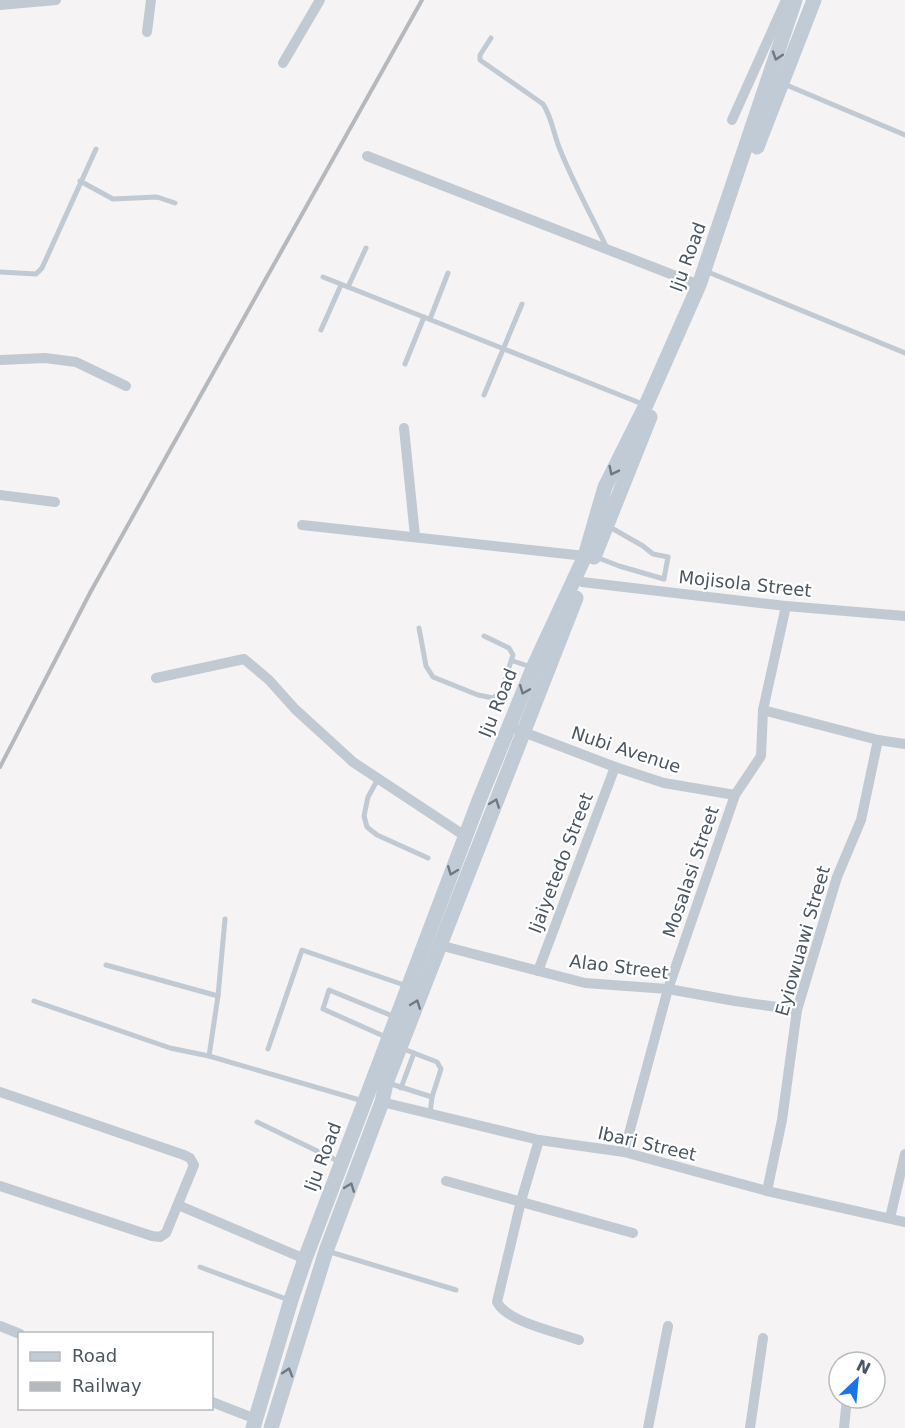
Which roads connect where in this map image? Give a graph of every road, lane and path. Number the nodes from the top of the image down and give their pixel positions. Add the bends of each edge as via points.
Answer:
1 (56, 0) edge
2 (151, 0) edge
3 (320, 0) edge
4 (814, 0) edge
5 (788, 2) edge
6 (0, 5) edge
7 (147, 32) dead end
8 (491, 38) dead end
9 (283, 63) dead end
10 (783, 83) junction
11 (732, 120) dead end
12 (905, 135) edge
13 (96, 149) dead end
14 (367, 156) dead end
15 (80, 181) junction
16 (175, 203) dead end
17 (366, 248) dead end
18 (608, 251) junction
19 (0, 272) edge
20 (708, 272) junction
21 (448, 273) dead end
22 (323, 277) dead end
23 (341, 285) junction
24 (699, 285) junction
25 (348, 287) junction
26 (522, 304) dead end
27 (427, 318) junction
28 (321, 330) dead end
29 (504, 348) junction
30 (905, 353) edge
31 (0, 360) edge
32 (405, 364) dead end
33 (126, 386) dead end
34 (484, 395) dead end
35 (646, 405) junction
36 (404, 428) dead end
37 (0, 495) edge
38 (55, 502) dead end
39 (302, 525) dead end
40 (606, 525) junction
41 (415, 536) junction
42 (589, 556) junction
43 (582, 582) junction
44 (786, 606) junction
45 (905, 616) edge
46 (418, 628) dead end
47 (484, 636) dead end
48 (513, 661) junction
49 (533, 668) junction
50 (156, 678) dead end
51 (763, 710) junction
52 (516, 729) junction
53 (878, 740) junction
54 (905, 744) edge
55 (615, 767) junction
56 (378, 779) junction
57 (735, 795) junction
58 (465, 836) junction
59 (428, 858) dead end
60 (225, 919) dead end
61 (439, 945) junction
62 (106, 966) dead end
63 (538, 971) junction
64 (408, 987) junction
65 (668, 988) junction
66 (218, 996) junction
67 (34, 1001) dead end
68 (797, 1010) junction
69 (396, 1018) junction
70 (394, 1043) junction
71 (268, 1049) dead end
72 (414, 1053) junction
73 (209, 1056) junction
74 (386, 1083) junction
75 (401, 1088) junction
76 (0, 1092) edge
77 (432, 1097) junction
78 (365, 1101) junction
79 (382, 1102) junction
80 (430, 1114) junction
81 (257, 1122) dead end
82 (539, 1140) junction
83 (624, 1152) junction
84 (905, 1154) edge
85 (342, 1163) junction
86 (446, 1181) dead end
87 (0, 1186) edge
88 (767, 1191) junction
89 (520, 1201) junction
90 (178, 1205) junction
91 (890, 1218) junction
92 (905, 1222) edge
93 (633, 1233) dead end
94 (326, 1251) junction
95 (305, 1259) junction
96 (200, 1267) dead end
97 (456, 1290) dead end
98 (291, 1300) junction
99 (0, 1326) edge
100 (668, 1326) dead end
101 (18, 1333) edge
102 (763, 1338) dead end
103 (579, 1340) dead end
104 (213, 1402) edge
105 (846, 1410) edge
106 (254, 1423) edge
107 (271, 1428) edge
108 (648, 1428) edge
109 (750, 1428) edge
110 (844, 1428) edge

1 - 6 street
2 - 7 street
3 - 9 street
4 - 10 main road, Iju Road
5 - 11 street
5 -> 24 main road, Iju Road via 747,149
8 - 18 lane via 480,60 548,111 561,152
10 - 12 lane
10 - 20 main road, Iju Road
13 - 15 lane
14 - 18 street
15 - 16 lane via 113,199 157,197
15 - 19 lane via 42,268 36,274
17 - 25 lane
18 - 24 street
20 - 30 lane
20 - 40 main road, Iju Road
21 - 27 lane
22 - 23 lane
23 - 25 lane
23 - 28 lane
24 - 35 main road, Iju Road
25 - 27 lane
26 - 29 lane
27 - 29 lane
27 - 32 lane
29 - 34 lane
29 - 35 lane
31 - 33 street via 45,358 76,362
35 -> 42 main road, Iju Road via 606,487
36 - 41 street
37 - 38 street
39 - 41 street
40 - 42 main road, Iju Road
40 - 42 lane via 654,554 668,557 664,579
41 - 42 street
42 - 43 main road, Iju Road
42 - 49 main road, Iju Road
43 - 44 street, Mojisola Street
43 - 52 main road, Iju Road
44 - 45 street, Mojisola Street
44 - 51 street, Mosalasi Street
46 - 48 lane via 431,674 439,681 478,695 499,695
47 - 48 lane via 509,648
48 - 49 lane
49 -> 52 main road, Iju Road
50 - 56 street via 244,659 353,762
51 - 53 street
51 - 57 street, Mosalasi Street via 761,756
52 - 55 street, Nubi Avenue
52 - 58 main road, Iju Road
61 -> 52 main road, Iju Road
53 - 54 street
53 - 68 street, Eyiowuawi Street via 861,820 837,877
55 - 57 street, Nubi Avenue via 664,783
55 - 63 street, Ijaiyetedo Street
56 - 58 street
56 - 59 lane via 368,797 364,816 367,827
57 - 65 street, Mosalasi Street
58 -> 64 main road, Iju Road
60 - 66 lane
61 - 63 street, Alao Street
70 -> 61 main road, Iju Road
62 - 66 lane
63 - 65 street, Alao Street via 585,983
64 - 69 main road, Iju Road
64 - 71 lane via 302,950
65 - 68 street, Alao Street
65 - 83 street, Mosalasi Street
66 - 73 lane
67 - 73 lane via 170,1048
68 - 88 street, Eyiowuawi Street via 782,1120
69 - 70 main road, Iju Road
69 - 70 lane via 329,990 323,1009
70 - 72 lane
70 - 74 main road, Iju Road
70 - 78 main road, Iju Road
72 - 75 lane
72 - 77 lane via 437,1062 441,1069
73 - 78 lane
74 - 75 lane
74 - 79 main road, Iju Road
75 - 77 lane
76 - 90 street via 190,1158 194,1165
77 - 80 lane
78 - 85 main road, Iju Road
79 - 80 street, Ibari Street
94 -> 79 main road, Iju Road
80 - 82 street, Ibari Street
81 - 85 lane
82 - 83 street, Ibari Street
82 - 89 street
83 - 88 street, Ibari Street
84 - 91 street
85 - 95 main road, Iju Road
86 - 89 street
87 - 90 street via 160,1237 166,1233
88 - 91 street, Ibari Street
89 - 93 street
89 - 103 street via 497,1302 516,1318
90 - 95 street
91 - 92 street, Ibari Street
94 - 97 lane
107 -> 94 main road, Iju Road
95 - 98 main road, Iju Road
96 - 98 lane
98 - 106 main road, Iju Road
99 - 101 street
100 - 108 street
102 - 109 street
104 - 106 street
105 - 110 street

